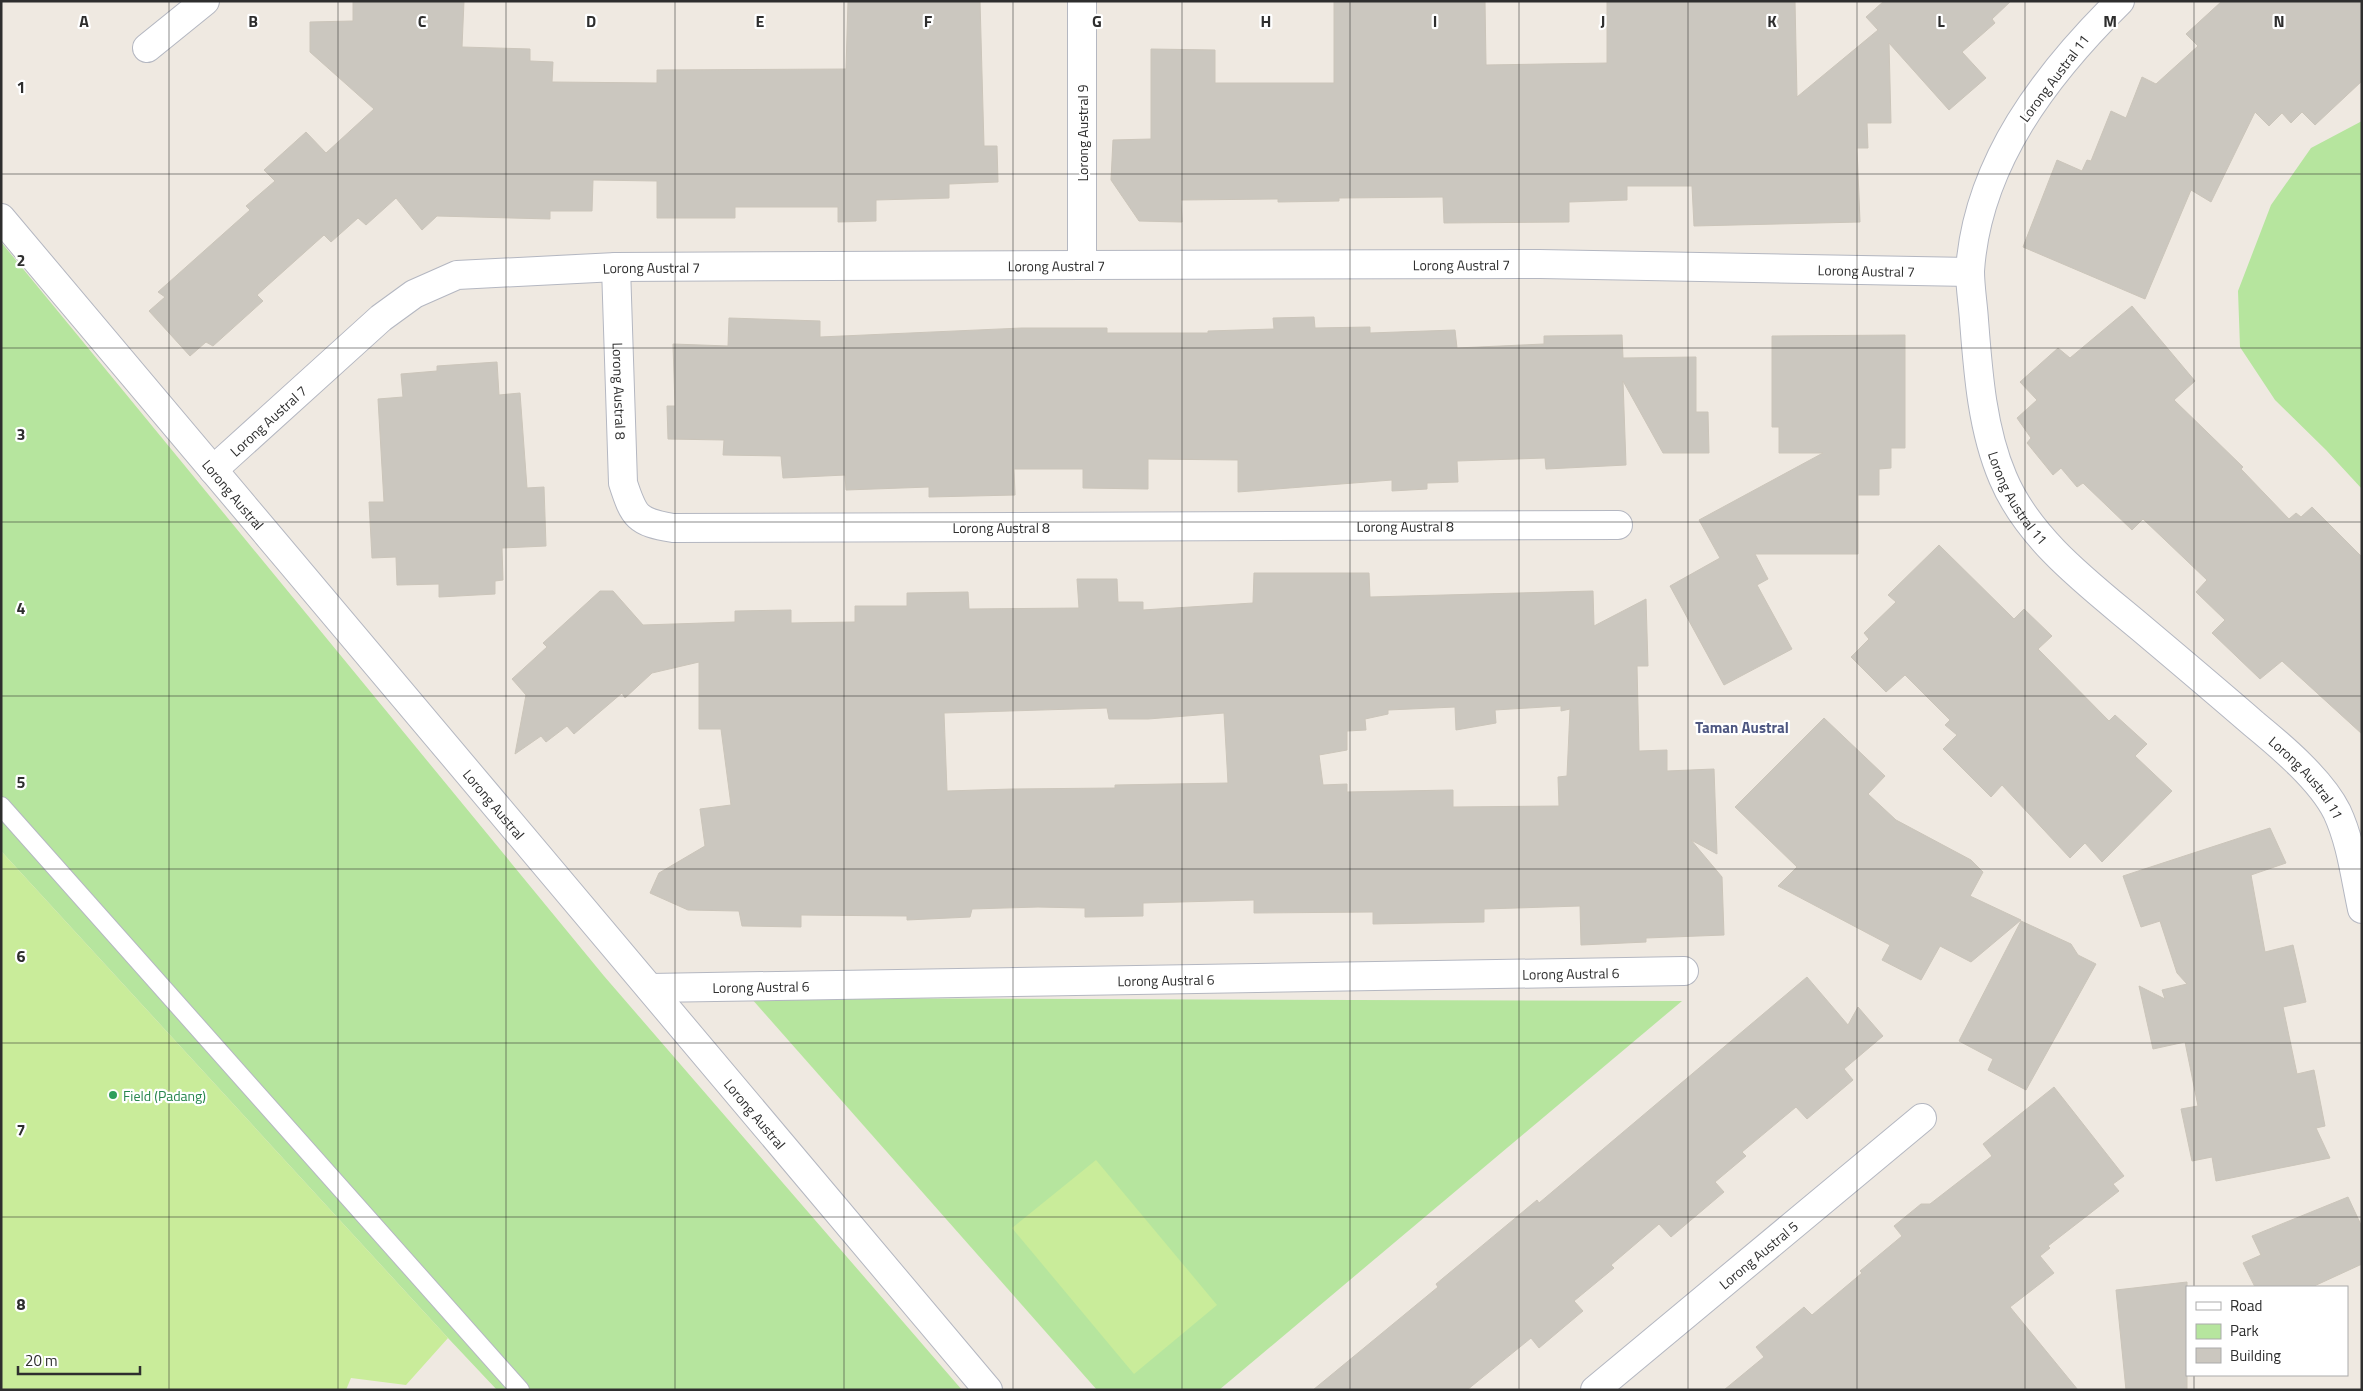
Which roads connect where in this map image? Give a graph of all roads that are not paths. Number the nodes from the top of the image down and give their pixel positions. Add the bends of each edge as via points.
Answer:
1 (205, 1) edge
2 (1082, 1) edge
3 (2120, 1) edge
4 (147, 48) dead end
5 (1, 218) edge
6 (1082, 265) junction
7 (616, 267) junction
8 (1970, 272) junction
9 (213, 470) junction
10 (1618, 525) dead end
11 (1, 806) edge
12 (2362, 909) edge
13 (1684, 970) dead end
14 (650, 988) junction
15 (1922, 1118) dead end
16 (520, 1390) edge
17 (988, 1390) edge
18 (1595, 1390) edge

1 - 4 street
2 - 6 street, Lorong Austral 9
3 - 8 street, Lorong Austral 11 via 2080,41 2031,104 2000,157 1979,215
5 - 9 street, Lorong Austral
6 - 7 street, Lorong Austral 7
6 - 8 street, Lorong Austral 7 via 1540,264
7 - 9 street, Lorong Austral 7 via 457,275 414,294 381,318
7 - 10 street, Lorong Austral 8 via 623,483 631,508 648,524 673,528
8 - 12 street, Lorong Austral 11 via 1976,354 1987,428 2003,479 2033,529 2073,571 2268,735 2315,781 2336,811 2348,843
9 - 14 street, Lorong Austral
11 - 16 lane
13 - 14 street, Lorong Austral 6
14 - 17 street, Lorong Austral
15 - 18 street, Lorong Austral 5

